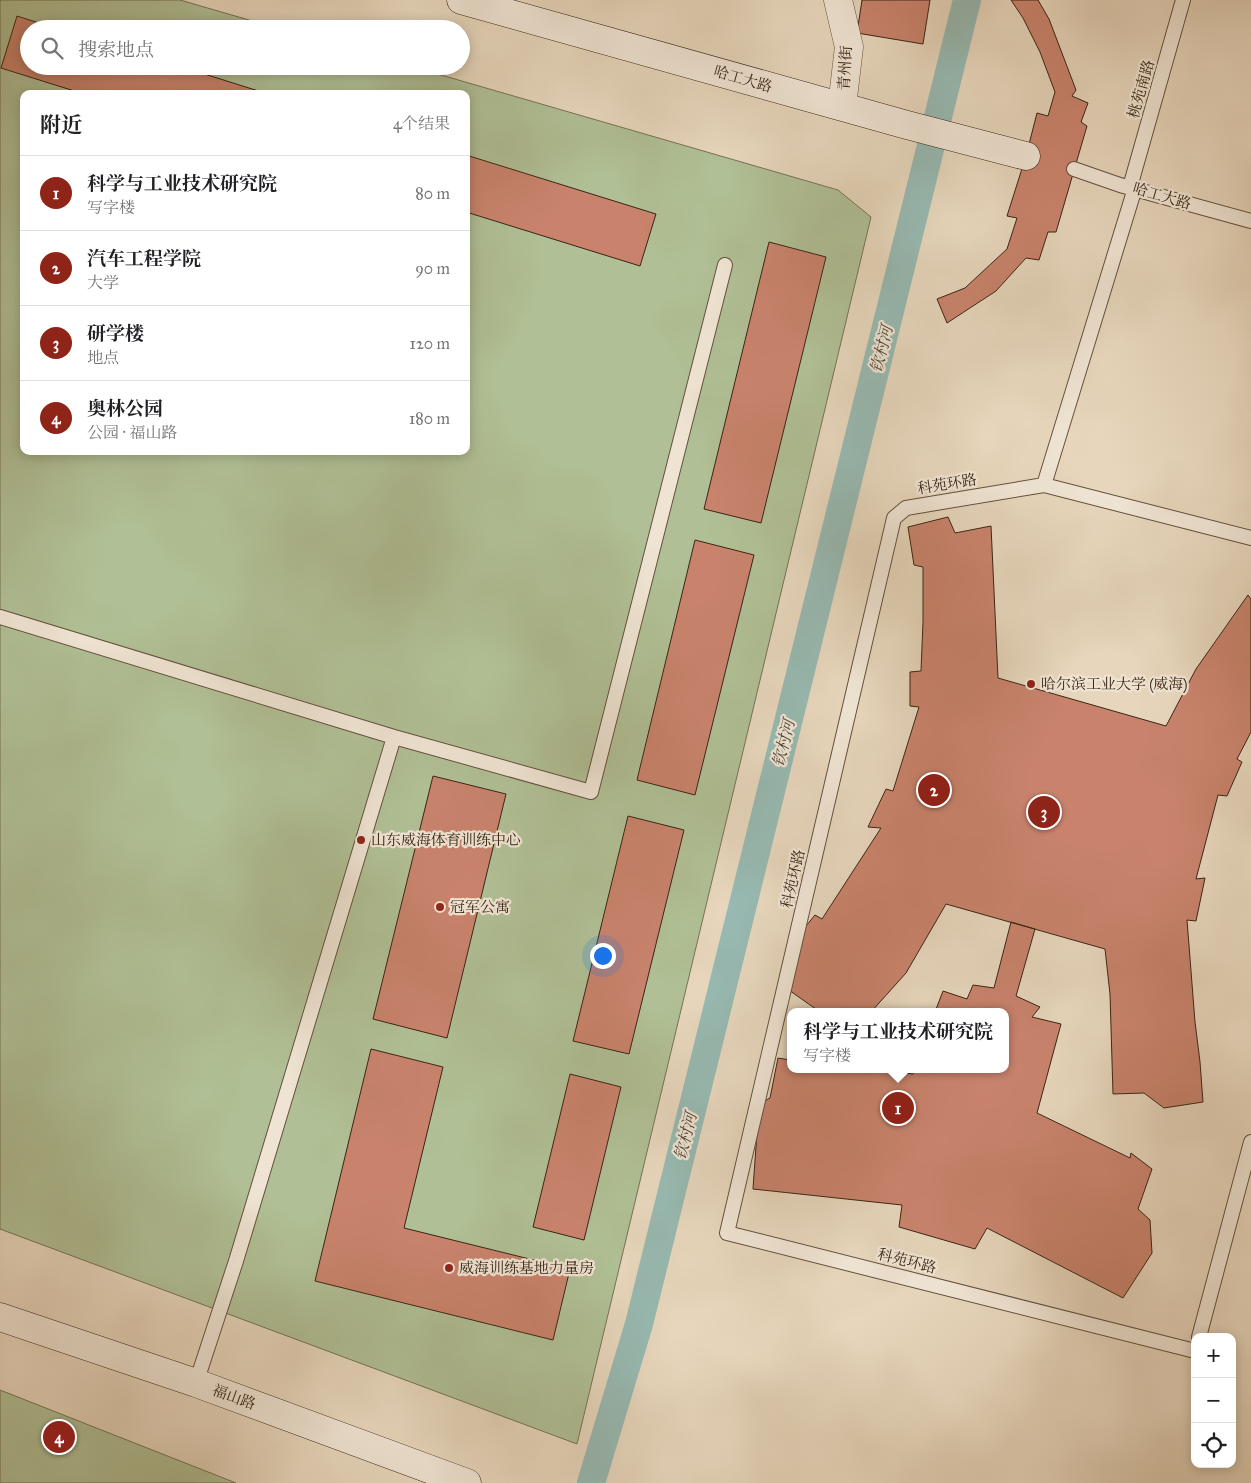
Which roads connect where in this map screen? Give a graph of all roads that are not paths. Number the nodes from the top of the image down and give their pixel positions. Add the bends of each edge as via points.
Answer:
1 (461, 0) edge
2 (838, 0) edge
3 (1183, 0) edge
4 (842, 106) junction
5 (1026, 156) dead end
6 (1074, 169) dead end
7 (1133, 187) junction
8 (1251, 221) edge
9 (725, 265) dead end
10 (1044, 485) junction
11 (1251, 538) edge
12 (0, 617) edge
13 (394, 737) junction
14 (1251, 1142) edge
15 (0, 1317) edge
16 (1200, 1333) edge
17 (1191, 1350) edge
18 (196, 1383) junction
19 (452, 1480) edge

1 - 4 main road, 哈工大路
2 - 4 main road, 青州街 via 849,47
3 - 7 lane, 桃苑南路
4 - 5 main road, 哈工大路
6 - 7 lane, 哈工大路
7 - 8 lane, 哈工大路
7 - 10 lane
9 - 13 lane via 591,792
10 - 11 lane
10 - 17 lane, 科苑环路 via 906,508 894,518 727,1233
12 - 13 lane
13 - 18 lane
14 - 16 lane
15 - 18 main road, 福山路
18 - 19 main road, 福山路

